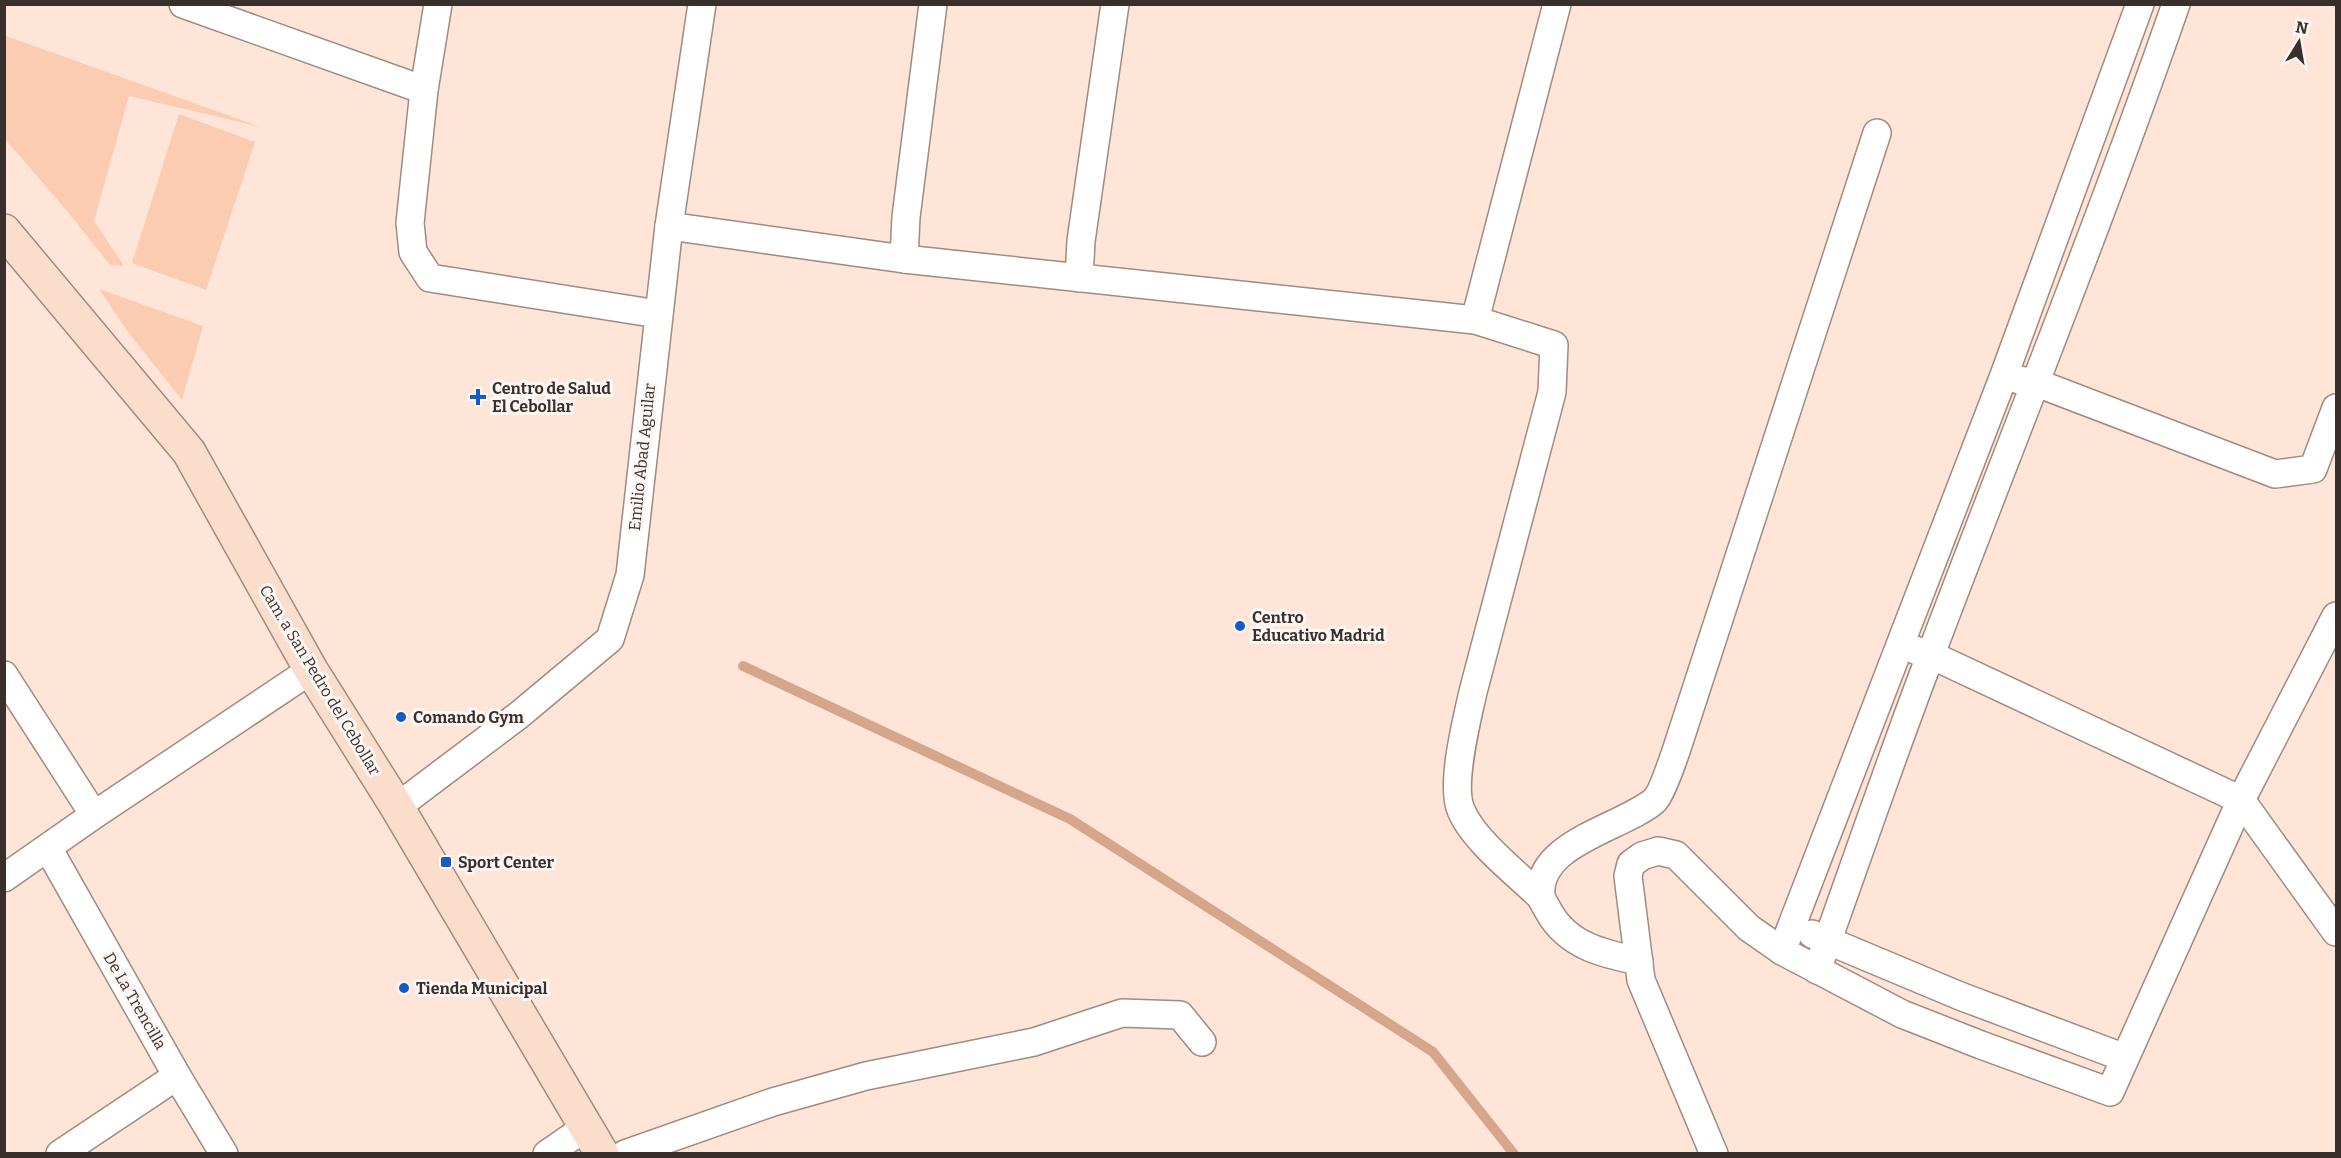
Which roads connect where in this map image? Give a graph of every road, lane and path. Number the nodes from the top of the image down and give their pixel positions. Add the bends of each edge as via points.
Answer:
1 (183, 4) edge
2 (438, 4) edge
3 (702, 4) edge
4 (933, 4) edge
5 (1115, 4) edge
6 (1557, 4) edge
7 (2140, 4) edge
8 (2176, 4) edge
9 (424, 90) junction
10 (1877, 133) dead end
11 (669, 226) junction
12 (4, 231) edge
13 (904, 259) junction
14 (1079, 278) junction
15 (658, 314) junction
16 (1475, 320) junction
17 (2002, 378) junction
18 (2037, 383) junction
19 (2337, 408) edge
20 (2337, 616) edge
21 (1900, 646) junction
22 (1931, 655) junction
23 (311, 670) junction
24 (4, 675) edge
25 (2241, 800) junction
26 (397, 807) junction
27 (94, 815) junction
28 (48, 848) junction
29 (4, 878) edge
30 (1541, 897) junction
31 (1792, 924) junction
32 (2337, 932) edge
33 (1827, 942) junction
34 (1782, 951) junction
35 (1639, 961) junction
36 (1817, 970) junction
37 (1202, 1042) dead end
38 (2125, 1058) junction
39 (177, 1076) junction
40 (594, 1140) edge
41 (60, 1154) edge
42 (224, 1154) edge
43 (547, 1154) edge
44 (625, 1154) edge
45 (1714, 1154) edge

1 - 9 street
2 - 9 street
3 - 11 street, Emilio Abad Aguilar
4 - 13 street
5 - 14 street
6 - 16 street
7 - 17 street
8 - 18 street
9 - 15 street via 410,223 413,252 430,278
10 - 30 street via 1679,742 1656,799 1560,854 1544,872
11 - 13 street
11 - 15 street, Emilio Abad Aguilar
12 - 23 street, Cam. a San Pedro del Cebollar via 189,453
13 - 14 street
14 - 16 street
15 - 26 street, Emilio Abad Aguilar via 630,575 610,639 519,716
16 - 30 street via 1554,345 1552,392 1463,733 1458,778 1460,809 1481,839
17 - 18 street
17 - 21 street
18 - 19 street via 2275,474 2313,469
18 - 22 street
20 - 25 street
21 - 22 street
21 - 31 street
22 - 25 street
22 - 33 street
23 - 26 street, Cam. a San Pedro del Cebollar
23 - 27 street
24 - 27 street
25 - 32 street
25 - 38 street
26 - 40 street, Cam. a San Pedro del Cebollar
27 - 28 street
28 - 29 street
28 - 39 street, De La Trencilla
30 - 35 street via 1569,937 1603,954
31 - 33 street
31 - 34 street
33 - 36 street
33 - 38 street
34 - 35 street via 1749,928 1676,855 1658,851 1631,864 1628,876
34 - 36 street
35 - 45 street via 1641,980
36 - 38 street via 1902,1014 2110,1092
37 - 44 street via 1180,1015 1122,1013 1034,1042 866,1077 773,1102
39 - 41 street
39 - 42 street, De La Trencilla
40 - 43 street

